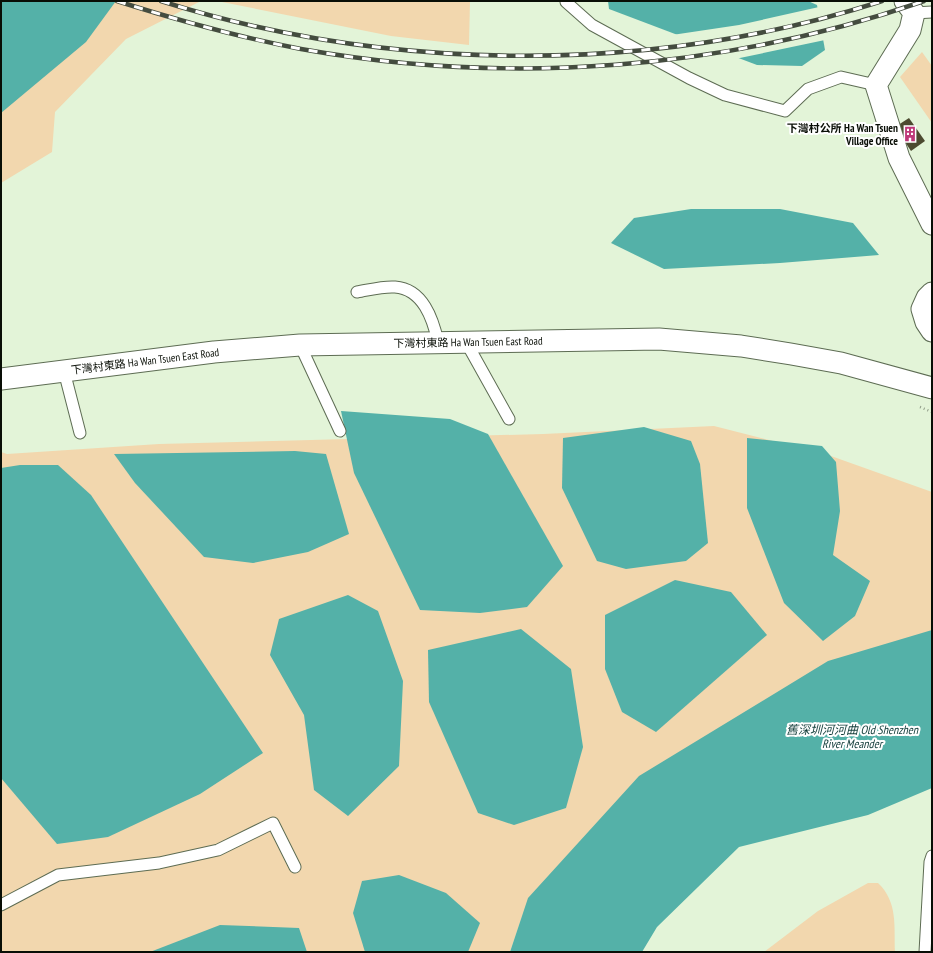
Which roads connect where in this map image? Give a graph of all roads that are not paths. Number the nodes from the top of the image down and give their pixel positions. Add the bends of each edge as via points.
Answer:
1 (566, 2) edge
2 (917, 9) edge
3 (876, 85) junction
4 (932, 224) edge
5 (357, 292) dead end
6 (932, 293) edge
7 (932, 331) edge
8 (438, 342) junction
9 (466, 342) junction
10 (300, 345) junction
11 (64, 371) junction
12 (1, 379) edge
13 (932, 388) edge
14 (509, 419) dead end
15 (340, 431) dead end
16 (80, 433) dead end
17 (932, 856) edge
18 (295, 867) dead end
19 (1, 906) edge
20 (925, 952) edge

1 - 3 lane via 592,25 689,78 725,95 777,109 785,111 808,89 840,77
2 - 3 street via 910,30
3 - 4 street via 900,158
5 - 8 lane via 395,287 410,291 426,306
6 - 7 street via 922,309
8 - 9 street, 下灣村東路 Ha Wan Tsuen East Road
8 - 10 street, 下灣村東路 Ha Wan Tsuen East Road
9 - 13 street, 下灣村東路 Ha Wan Tsuen East Road via 659,339 741,346 841,363
9 - 14 lane
10 - 11 street, 下灣村東路 Ha Wan Tsuen East Road via 214,352
10 - 15 lane
11 - 12 street, 下灣村東路 Ha Wan Tsuen East Road
11 - 16 lane
17 - 20 lane
18 - 19 lane via 273,823 218,850 159,863 58,875

